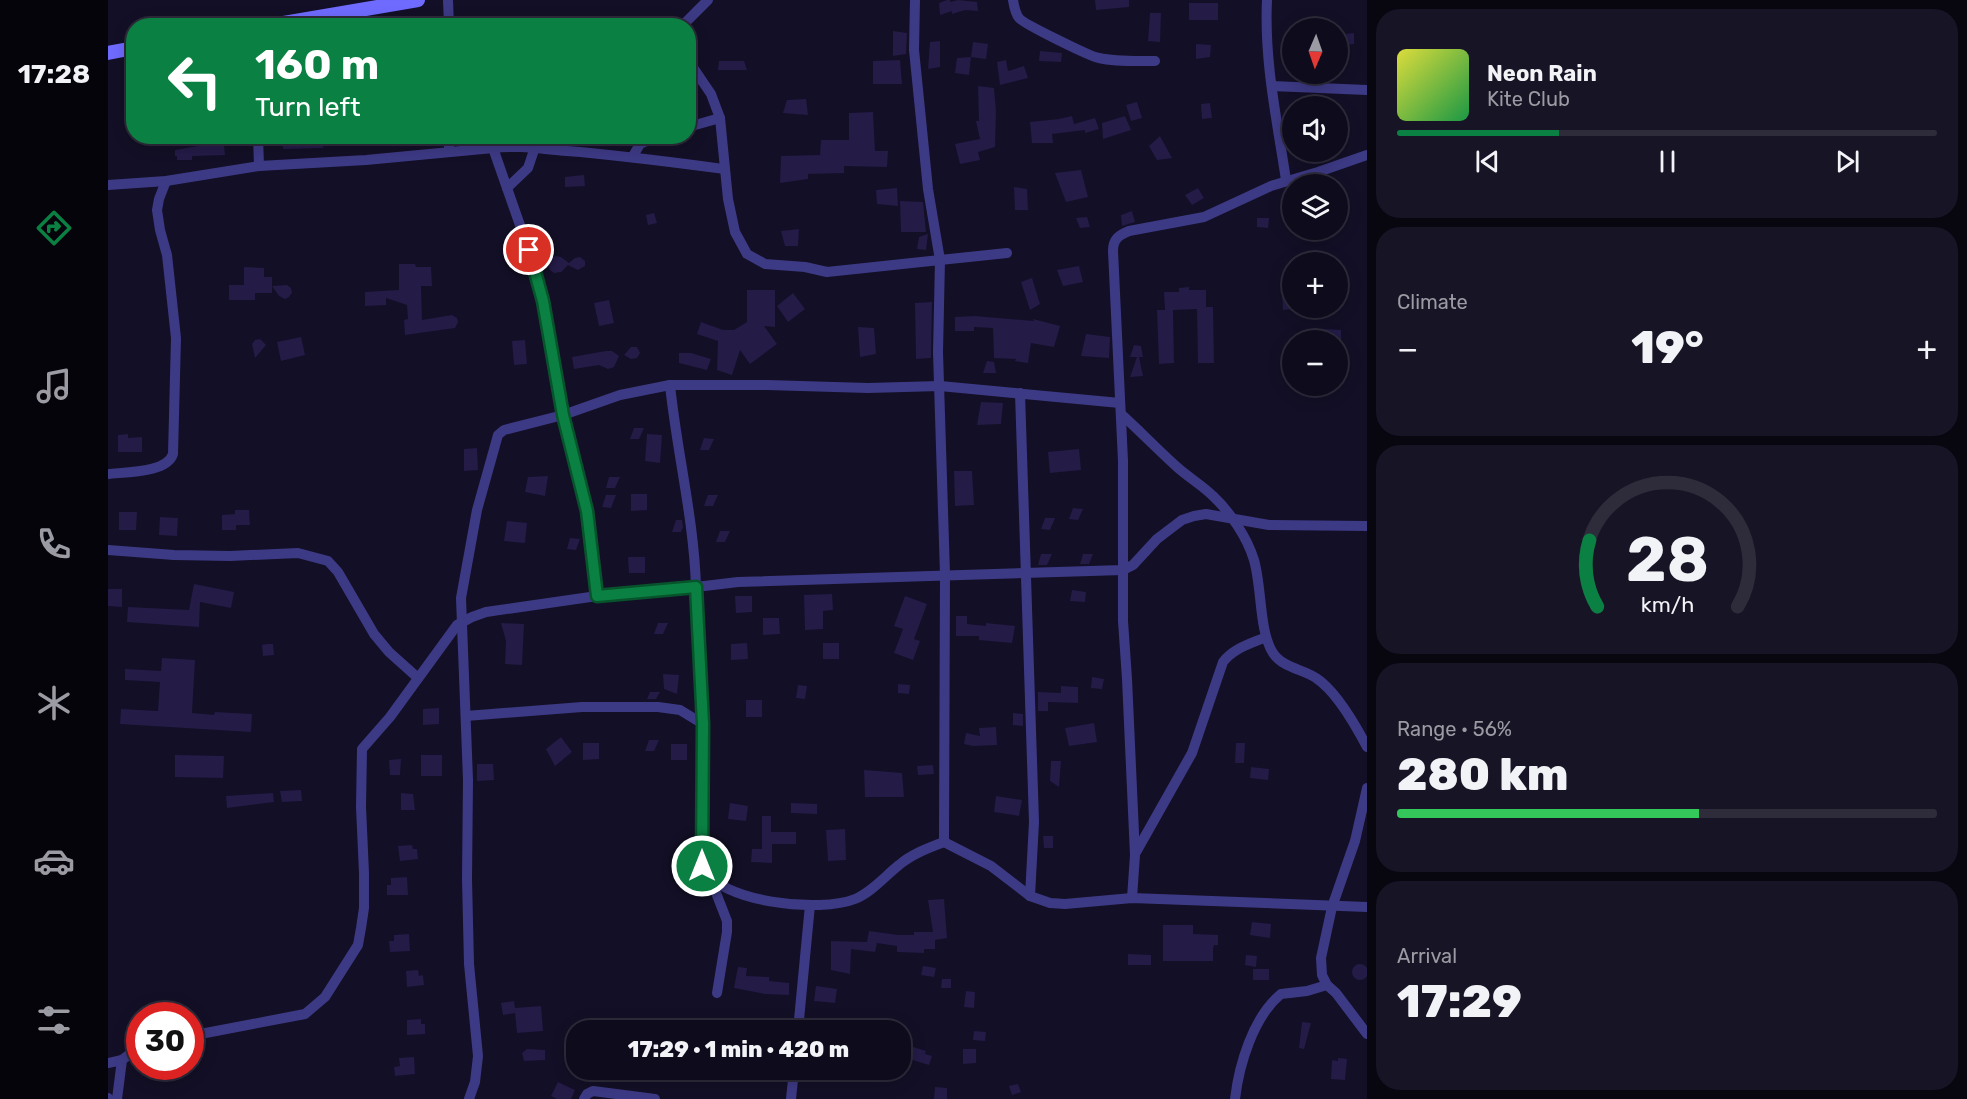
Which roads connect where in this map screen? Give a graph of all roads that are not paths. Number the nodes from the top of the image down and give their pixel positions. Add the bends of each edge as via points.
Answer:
1 (418, 0) edge
2 (447, 0) edge
3 (708, 0) edge
4 (915, 0) edge
5 (1013, 0) edge
6 (1267, 0) edge
7 (313, 18) edge
8 (448, 18) edge
9 (690, 18) edge
10 (126, 50) edge
11 (108, 53) edge
12 (1155, 61) dead end
13 (696, 72) edge
14 (1272, 86) junction
15 (1367, 90) edge
16 (720, 118) junction
17 (696, 125) edge
18 (258, 144) edge
19 (449, 144) edge
20 (640, 144) edge
21 (535, 147) junction
22 (493, 148) junction
23 (449, 151) junction
24 (1367, 155) edge
25 (633, 156) junction
26 (259, 166) junction
27 (724, 169) junction
28 (1285, 174) edge
29 (1310, 174) edge
30 (166, 181) junction
31 (1282, 182) edge
32 (108, 185) edge
33 (507, 188) junction
34 (1007, 253) dead end
35 (940, 260) junction
36 (670, 385) junction
37 (940, 386) junction
38 (1020, 393) junction
39 (1121, 409) junction
40 (563, 415) junction
41 (108, 474) edge
42 (1233, 519) junction
43 (1367, 526) edge
44 (108, 550) edge
45 (1123, 570) junction
46 (1026, 573) junction
47 (945, 574) junction
48 (696, 587) junction
49 (597, 596) junction
50 (462, 622) junction
51 (1266, 637) junction
52 (418, 678) junction
53 (466, 716) junction
54 (703, 724) junction
55 (1367, 747) edge
56 (1367, 788) edge
57 (944, 843) junction
58 (1135, 855) junction
59 (711, 880) junction
60 (1030, 896) junction
61 (1132, 897) junction
62 (810, 905) junction
63 (1332, 907) junction
64 (1367, 908) edge
65 (1327, 985) junction
66 (717, 993) dead end
67 (799, 1020) edge
68 (204, 1033) edge
69 (1367, 1034) edge
70 (126, 1057) edge
71 (122, 1060) junction
72 (108, 1063) edge
73 (793, 1080) edge
74 (117, 1099) edge
75 (469, 1099) edge
76 (584, 1099) edge
77 (656, 1099) edge
78 (791, 1099) edge
79 (1235, 1099) edge

1 - 7 main road
2 - 8 street
3 - 9 street
4 - 35 street via 915,61 928,189
5 - 12 street via 1024,23 1086,54 1109,60
6 - 14 street
10 - 11 main road
13 - 16 street via 711,94
14 - 15 street
14 - 28 street
16 - 17 street
16 - 27 street
18 - 26 street
19 - 23 street
20 - 25 street
21 - 22 street
21 - 25 street
21 - 33 street via 528,168
22 - 23 street
22 - 33 street
23 - 26 street
24 - 29 street
25 - 27 street
26 - 30 street
27 - 35 street via 735,231 747,254 760,262 837,272
30 - 32 street
30 - 41 street via 158,210 176,338 173,454 170,461 155,469
31 - 39 street via 1204,217 1130,231 1116,239 1113,250
33 - 40 street via 536,271
34 - 35 street
35 - 37 street
36 - 37 street
36 - 40 street via 610,398
36 - 48 street via 695,554
37 - 38 street
37 - 47 street
38 - 39 street
38 - 46 street
39 - 42 street via 1178,468 1214,496
39 - 45 street
40 - 49 street via 587,511
40 - 50 street via 504,430 494,442 462,585
42 - 43 street via 1269,525
42 - 45 street via 1206,514 1182,520
42 - 51 street via 1254,558
44 - 52 street via 219,556 298,553 328,561 374,634
45 - 46 street
45 - 58 street
46 - 47 street
46 - 60 street via 1034,822
47 - 48 street
47 - 57 street
48 - 49 street
48 - 54 street
49 - 50 street via 486,612
50 - 52 street
50 - 53 street
51 - 55 street via 1276,657 1326,686
51 - 58 street via 1238,648 1223,662 1192,753
52 - 68 street via 362,749 364,908 358,945 325,998 304,1014
53 - 54 street via 582,707 658,707 680,710
53 - 75 street via 468,934 478,1056
54 - 59 street via 702,866
56 - 63 street via 1355,841
57 - 60 street via 991,866
57 - 62 street via 924,849 900,864 855,899
58 - 61 street
59 - 62 street via 750,897
59 - 66 street via 727,921
60 - 61 street via 1065,904
61 - 63 street
62 - 67 street
63 - 64 street
63 - 65 street via 1321,958
65 - 69 street
65 - 79 street via 1307,992 1281,994 1268,1008 1249,1042
70 - 71 street
71 - 72 street
71 - 74 street
73 - 78 street
76 - 77 street via 592,1091

